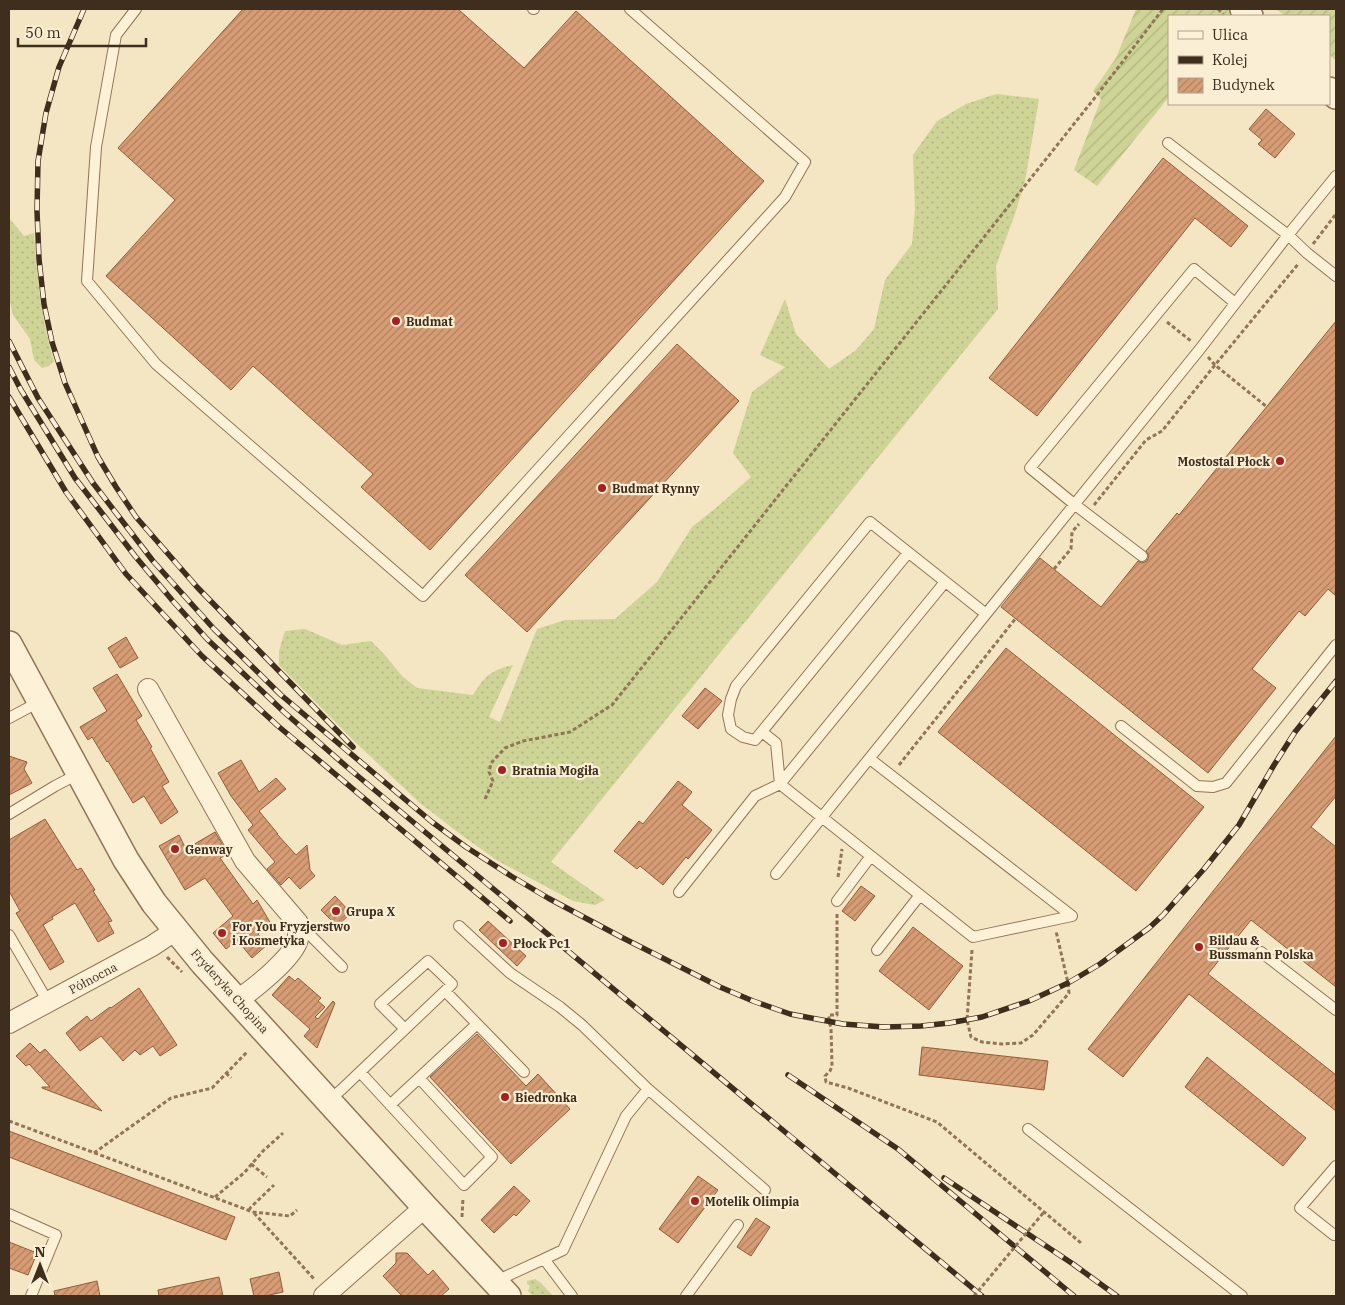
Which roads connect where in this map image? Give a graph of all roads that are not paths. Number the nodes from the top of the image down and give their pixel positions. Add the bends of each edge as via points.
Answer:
1 (136, 9) edge
2 (630, 9) edge
3 (1168, 143) dead end
4 (1336, 176) edge
5 (1288, 235) junction
6 (1336, 276) edge
7 (1236, 303) junction
8 (1074, 504) junction
9 (908, 553) junction
10 (1142, 556) dead end
11 (945, 582) junction
12 (986, 614) junction
13 (9, 644) edge
14 (1336, 645) edge
15 (16, 674) edge
16 (148, 689) dead end
17 (40, 702) junction
18 (9, 718) edge
19 (1121, 726) dead end
20 (762, 732) junction
21 (870, 759) junction
22 (78, 774) junction
23 (780, 784) junction
24 (9, 814) edge
25 (823, 817) junction
26 (871, 856) junction
27 (776, 874) dead end
28 (679, 892) dead end
29 (920, 895) junction
30 (838, 901) road end
31 (298, 923) junction
32 (459, 926) dead end
33 (176, 930) junction
34 (9, 935) edge
35 (877, 950) dead end
36 (1261, 952) dead end
37 (342, 967) dead end
38 (445, 991) junction
39 (237, 1000) junction
40 (48, 1002) junction
41 (1336, 1010) edge
42 (9, 1023) edge
43 (477, 1024) junction
44 (404, 1030) junction
45 (360, 1072) junction
46 (524, 1072) dead end
47 (418, 1078) junction
48 (648, 1089) junction
49 (328, 1101) junction
50 (390, 1105) junction
51 (1028, 1129) dead end
52 (1336, 1166) edge
53 (765, 1190) dead end
54 (425, 1207) junction
55 (9, 1214) edge
56 (738, 1225) dead end
57 (1334, 1236) dead end
58 (544, 1259) junction
59 (502, 1289) edge
60 (322, 1291) edge
61 (31, 1296) edge
62 (572, 1296) edge
63 (686, 1296) edge
64 (1242, 1296) edge

1 - 2 lane via 116,36 96,147 87,281 156,364 423,596 785,197 805,162
3 - 5 lane
4 - 5 lane
5 - 6 lane
5 - 7 lane
7 - 8 lane
7 - 8 lane via 1194,269 1030,468
8 - 10 lane
8 - 12 lane
9 - 11 lane
9 - 20 lane
9 - 20 lane via 870,522 736,686 728,715 731,729 755,740
11 - 12 lane
11 - 23 lane
12 - 21 lane
13 - 15 street, Fryderyka Chopina
14 - 19 lane via 1226,783 1212,787 1197,786
15 - 17 street, Fryderyka Chopina
16 - 31 street via 245,861
17 - 18 lane
17 - 22 street, Fryderyka Chopina
20 - 23 lane via 776,743
21 - 25 lane
21 - 29 lane via 1072,916 973,937
22 - 24 lane
22 - 33 street, Fryderyka Chopina via 126,860
23 - 25 lane
23 - 28 lane via 755,796
25 - 26 lane
25 - 27 lane
26 - 29 lane
26 - 30 lane
29 - 35 lane
31 - 37 lane
31 - 39 street via 298,940 290,955
32 - 48 lane via 510,973 582,1025
33 - 39 street, Fryderyka Chopina
33 - 40 street, Północna
34 - 40 lane
36 - 41 lane
38 - 43 lane
38 - 44 lane
38 - 44 lane via 452,984 428,961 380,1004
39 - 49 street, Fryderyka Chopina
40 - 42 street, Północna
43 - 46 lane
43 - 47 lane
44 - 45 lane
45 - 49 lane
45 - 50 lane
47 - 50 lane
47 - 50 lane via 492,1157 464,1185
48 - 53 lane
48 - 58 lane via 626,1116 563,1250
49 - 54 street, Fryderyka Chopina
51 - 64 lane
52 - 57 lane via 1300,1208
54 - 59 street, Fryderyka Chopina
54 - 60 street
55 - 61 lane via 56,1235
56 - 63 lane
58 - 59 lane
58 - 62 lane

